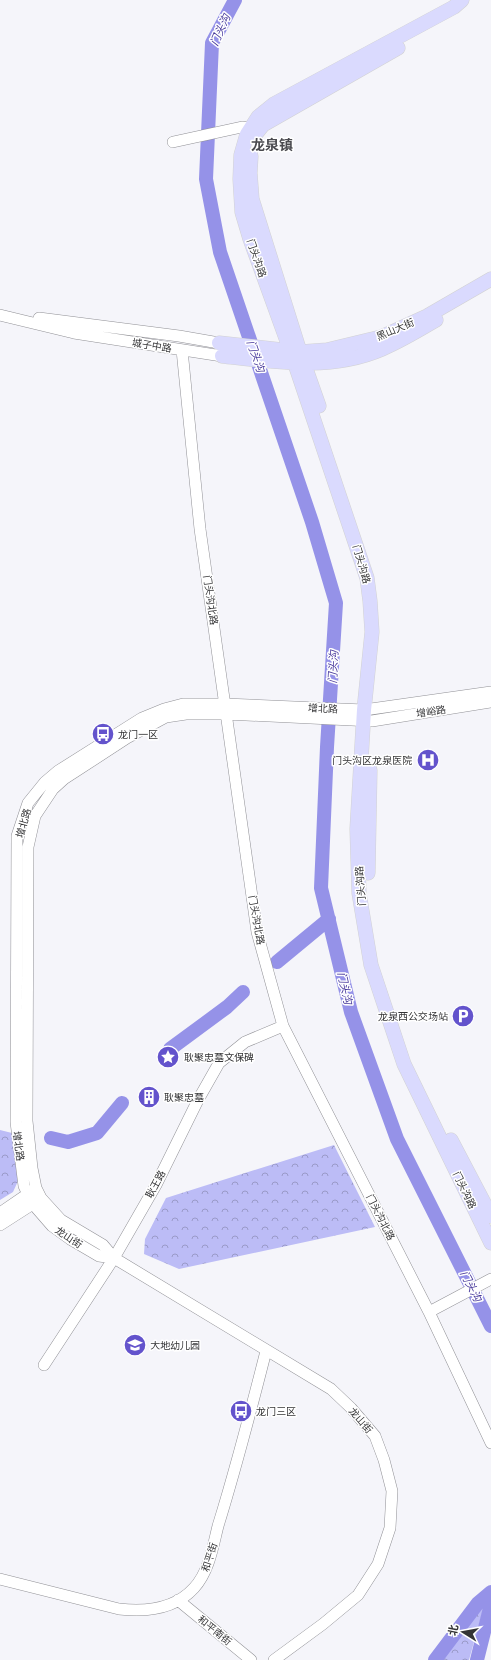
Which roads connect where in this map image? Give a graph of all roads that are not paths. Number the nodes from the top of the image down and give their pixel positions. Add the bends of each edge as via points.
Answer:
1 (462, 0) edge
2 (472, 0) edge
3 (254, 129) junction
4 (173, 142) dead end
5 (491, 279) edge
6 (491, 290) edge
7 (0, 309) edge
8 (0, 316) edge
9 (182, 350) junction
10 (221, 350) junction
11 (298, 358) junction
12 (491, 692) edge
13 (491, 702) edge
14 (226, 709) junction
15 (368, 715) junction
16 (283, 1026) junction
17 (34, 1196) junction
18 (0, 1213) edge
19 (491, 1216) edge
20 (0, 1225) edge
21 (491, 1243) edge
22 (114, 1258) junction
23 (491, 1279) edge
24 (429, 1312) junction
25 (266, 1351) junction
26 (44, 1365) dead end
27 (491, 1443) edge
28 (0, 1579) edge
29 (178, 1600) junction
30 (251, 1660) edge
31 (274, 1660) edge

1 - 3 main road, 门头沟路 via 454,7 274,104 258,117
2 - 3 main road via 445,21
3 - 4 street via 242,127
3 - 11 main road, 门头沟路 via 250,172 251,194
5 - 11 main road, 黑山大街 via 427,316 381,337
6 - 11 main road, 黑山大街 via 382,350 331,363
7 - 10 street, 城子中路 via 46,319 179,336
8 - 9 street, 城子中路 via 74,333
9 - 10 street, 城子中路
9 - 14 street, 门头沟北路 via 200,529
10 - 11 main road, 城子中路 via 277,362
10 - 11 main road via 272,348
11 - 15 main road, 门头沟路 via 357,520 374,578 378,640
12 - 15 street, 增峪路
13 - 15 street, 增峪路
14 - 15 street, 增北路
14 - 16 street, 门头沟北路 via 257,932
14 - 17 street, 增北路 via 166,717 147,726 64,779 52,789 35,816 28,847 27,1085 27,1121
15 - 19 main road, 门头沟路 via 368,893 379,964 404,1042 425,1092
15 - 21 main road, 门头沟路 via 357,829 359,893 371,965 404,1064
16 - 22 street, 耿王路 via 245,1042 219,1063 156,1185
16 - 24 street, 门头沟北路
17 - 18 street
17 - 20 street
17 - 22 street, 龙山街 via 61,1220 103,1245
22 - 25 street, 龙山街
22 - 26 street, 耿王路
23 - 24 street
24 - 27 street, 门头沟北路
25 - 29 street, 和平街 via 237,1465 205,1571 194,1589
25 - 31 street, 龙山街 via 331,1389 351,1408 375,1436 392,1491 390,1528 378,1564 358,1594
28 - 29 street, 和平街 via 118,1609 139,1611 158,1608
29 - 30 street, 和平南街

